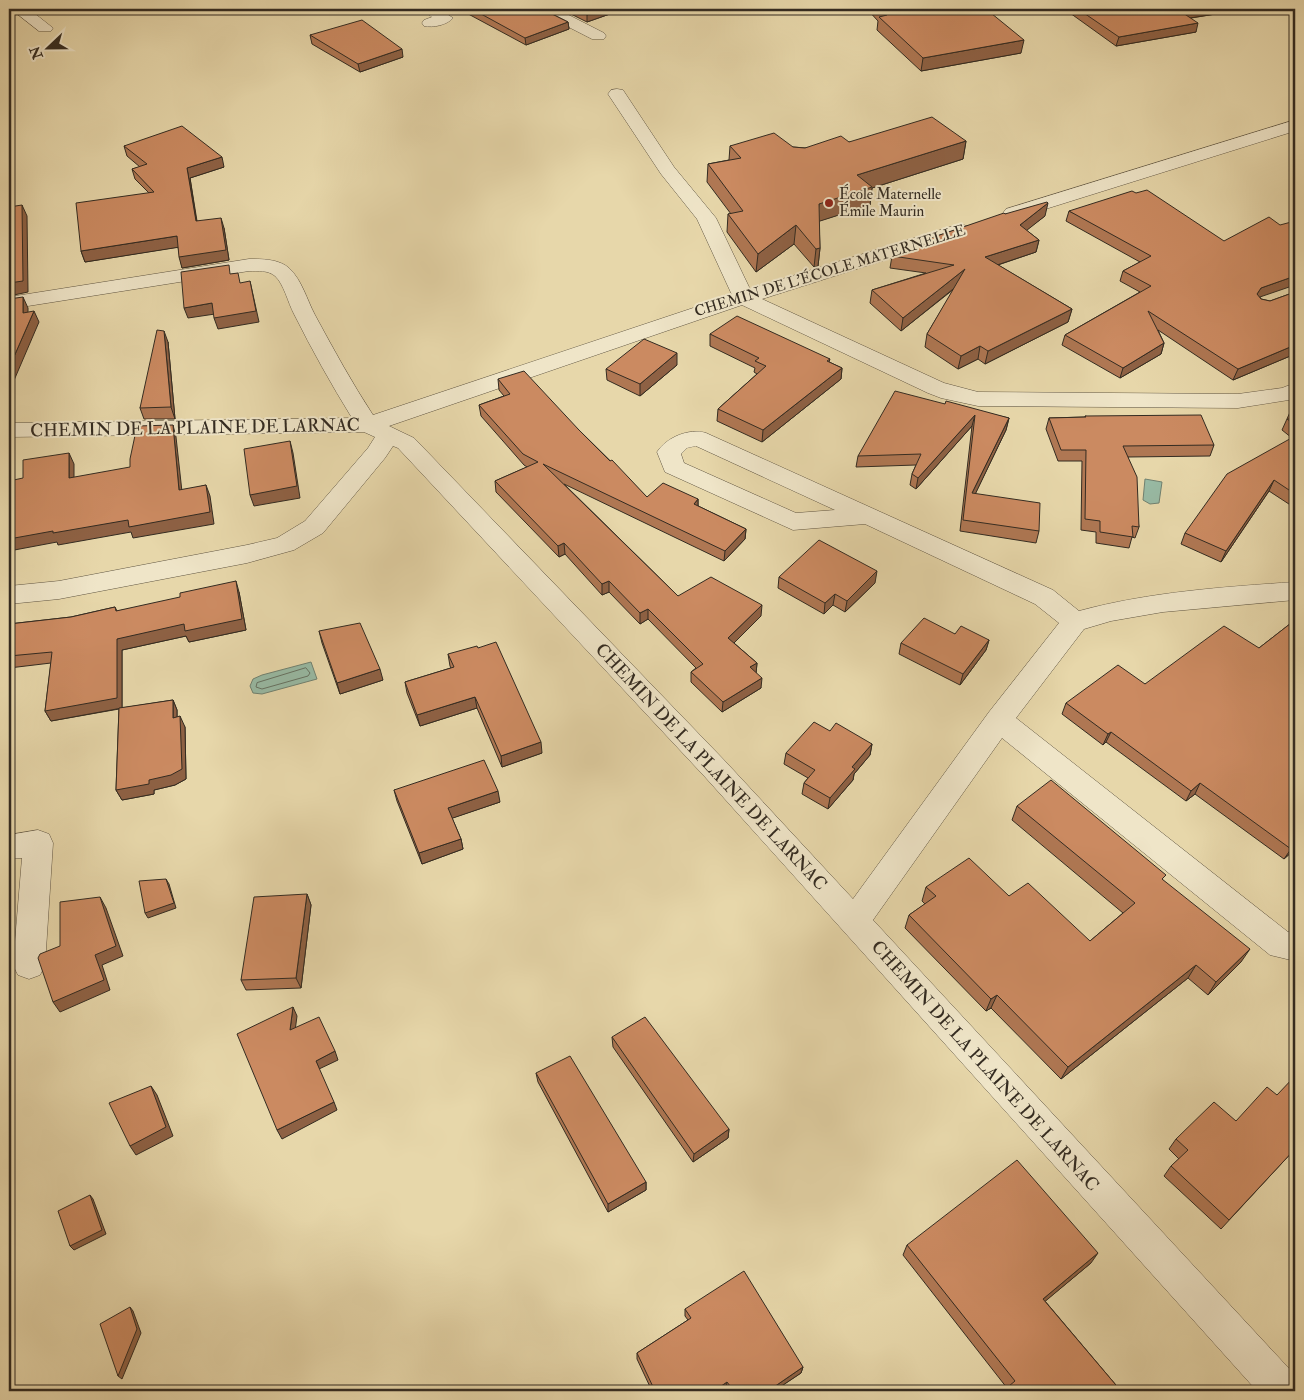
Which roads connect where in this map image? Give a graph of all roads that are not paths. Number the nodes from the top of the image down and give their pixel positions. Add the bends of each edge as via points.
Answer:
1 (19, 9) edge
2 (547, 9) edge
3 (45, 28) dead end
4 (598, 36) dead end
5 (616, 94) dead end
6 (1295, 125) edge
7 (994, 219) edge
8 (975, 225) edge
9 (744, 298) junction
10 (9, 303) edge
11 (1295, 390) edge
12 (9, 430) edge
13 (378, 430) junction
14 (868, 516) junction
15 (1295, 591) edge
16 (9, 595) edge
17 (1075, 622) junction
18 (999, 720) junction
19 (9, 847) edge
20 (854, 922) junction
21 (1295, 947) edge
22 (29, 965) dead end
23 (1283, 1391) edge

1 - 3 street
2 - 4 street
5 - 9 street via 667,170 706,218
6 - 7 street
8 - 9 street, CHEMIN DE L'ÉCOLE MATERNELLE
9 - 11 street via 936,388 964,396 994,400 1238,401
9 - 13 street, CHEMIN DE L'ÉCOLE MATERNELLE
10 - 13 street via 248,265 266,265 281,271 289,280 335,373
12 - 13 street, CHEMIN DE LA PLAINE DE LARNAC
13 - 16 street via 377,453 314,528 285,544 59,590
13 - 20 street, CHEMIN DE LA PLAINE DE LARNAC via 406,443 708,762
14 - 14 street via 698,438 679,443 669,452 673,467 793,522
14 - 17 street via 1044,597
15 - 17 street via 1164,603
17 - 18 street
18 - 20 street
18 - 21 street via 1281,944
19 - 22 street via 38,843
20 - 23 street, CHEMIN DE LA PLAINE DE LARNAC

